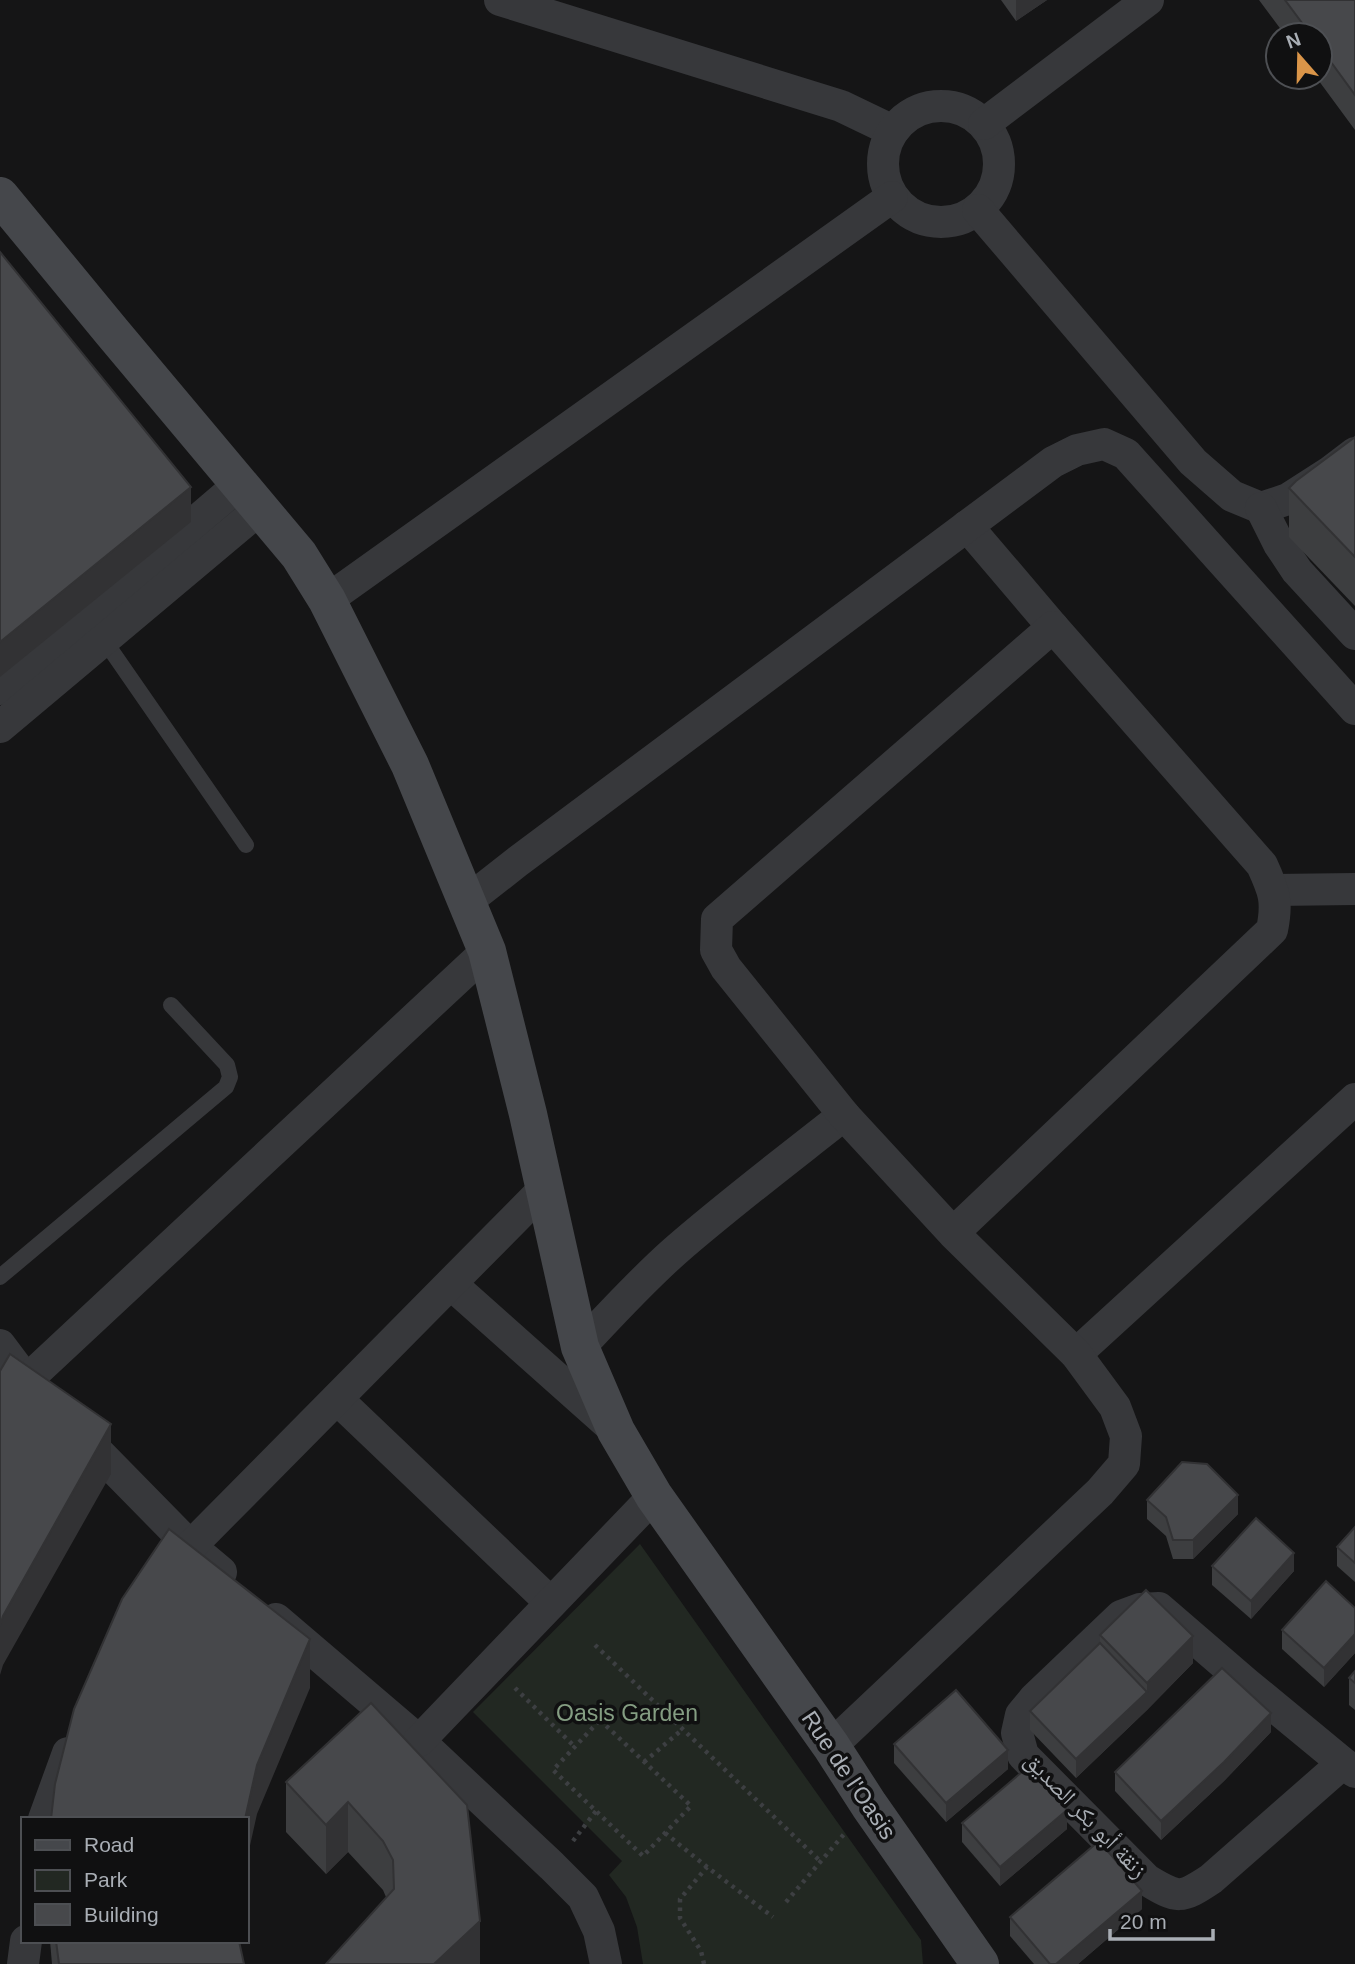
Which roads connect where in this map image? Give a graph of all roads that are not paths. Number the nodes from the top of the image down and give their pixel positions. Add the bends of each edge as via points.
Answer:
1 (500, 0) edge
2 (1148, 0) edge
3 (984, 124) junction
4 (893, 131) junction
5 (0, 196) edge
6 (892, 197) junction
7 (978, 210) junction
8 (1355, 453) edge
9 (251, 496) junction
10 (1261, 508) junction
11 (967, 526) junction
12 (327, 600) junction
13 (1053, 628) junction
14 (1355, 634) edge
15 (104, 640) junction
16 (0, 688) edge
17 (1355, 709) edge
18 (0, 727) edge
19 (246, 845) dead end
20 (1355, 889) edge
21 (1273, 890) junction
22 (466, 902) junction
23 (487, 951) junction
24 (171, 1005) dead end
25 (1355, 1099) edge
26 (844, 1115) junction
27 (545, 1188) junction
28 (953, 1233) junction
29 (0, 1277) edge
30 (451, 1284) junction
31 (0, 1345) edge
32 (580, 1347) junction
33 (1076, 1354) junction
34 (27, 1381) junction
35 (337, 1399) junction
36 (0, 1405) edge
37 (616, 1431) junction
38 (654, 1496) junction
39 (190, 1545) junction
40 (156, 1584) edge
41 (551, 1603) junction
42 (77, 1730) edge
43 (419, 1741) junction
44 (831, 1746) junction
45 (1349, 1768) edge
46 (45, 1817) edge
47 (26, 1943) edge
48 (977, 1963) edge
49 (23, 1964) edge
50 (606, 1964) edge

1 - 4 street via 841,106
2 - 3 street
3 - 4 street via 970,113 937,106 920,110
3 - 7 street via 1000,158 991,196
4 - 6 street via 883,164
5 - 9 street, Rue de l'Oasis
6 - 7 street via 923,220 942,223
6 - 12 street
7 - 10 street via 1193,462 1232,496
8 - 10 street via 1288,499
9 - 12 street, Rue de l'Oasis via 299,555
9 - 15 street
9 - 16 street
10 - 14 street via 1297,571
11 - 13 street
11 - 17 street via 1053,462 1077,450 1104,444 1126,454
11 - 22 street
12 - 22 street, Rue de l'Oasis via 410,765
13 - 21 street via 1262,865
13 - 26 street via 717,919 716,950 726,968
15 - 18 street
15 - 19 lane
20 - 21 street
21 - 28 street via 1276,912 1272,930
22 - 23 street, Rue de l'Oasis
23 - 27 street, Rue de l'Oasis
23 - 34 street
24 - 29 lane via 227,1065 230,1077 226,1087
25 - 33 street
26 - 28 street
26 - 32 street via 673,1253
27 - 30 street
27 - 32 street, Rue de l'Oasis
28 - 33 street
30 - 35 street
30 - 37 street
31 - 34 street
32 - 37 street, Rue de l'Oasis
33 - 44 street via 1115,1407 1126,1436 1124,1464
34 - 36 street
34 - 39 street
35 - 39 street
35 - 41 street
37 - 38 street, Rue de l'Oasis
38 - 41 street
38 - 44 street, Rue de l'Oasis
39 - 40 street
39 - 43 street
41 - 43 street
42 - 46 street
43 - 50 street via 583,1897 599,1931
44 - 48 street, Rue de l'Oasis
45 - 45 street, زنقة أبو بكر الصديق via 1159,1608 1121,1616 1035,1698 1021,1715 1017,1734 1023,1755 1147,1880 1171,1895 1189,1893 1211,1879
47 - 49 street

